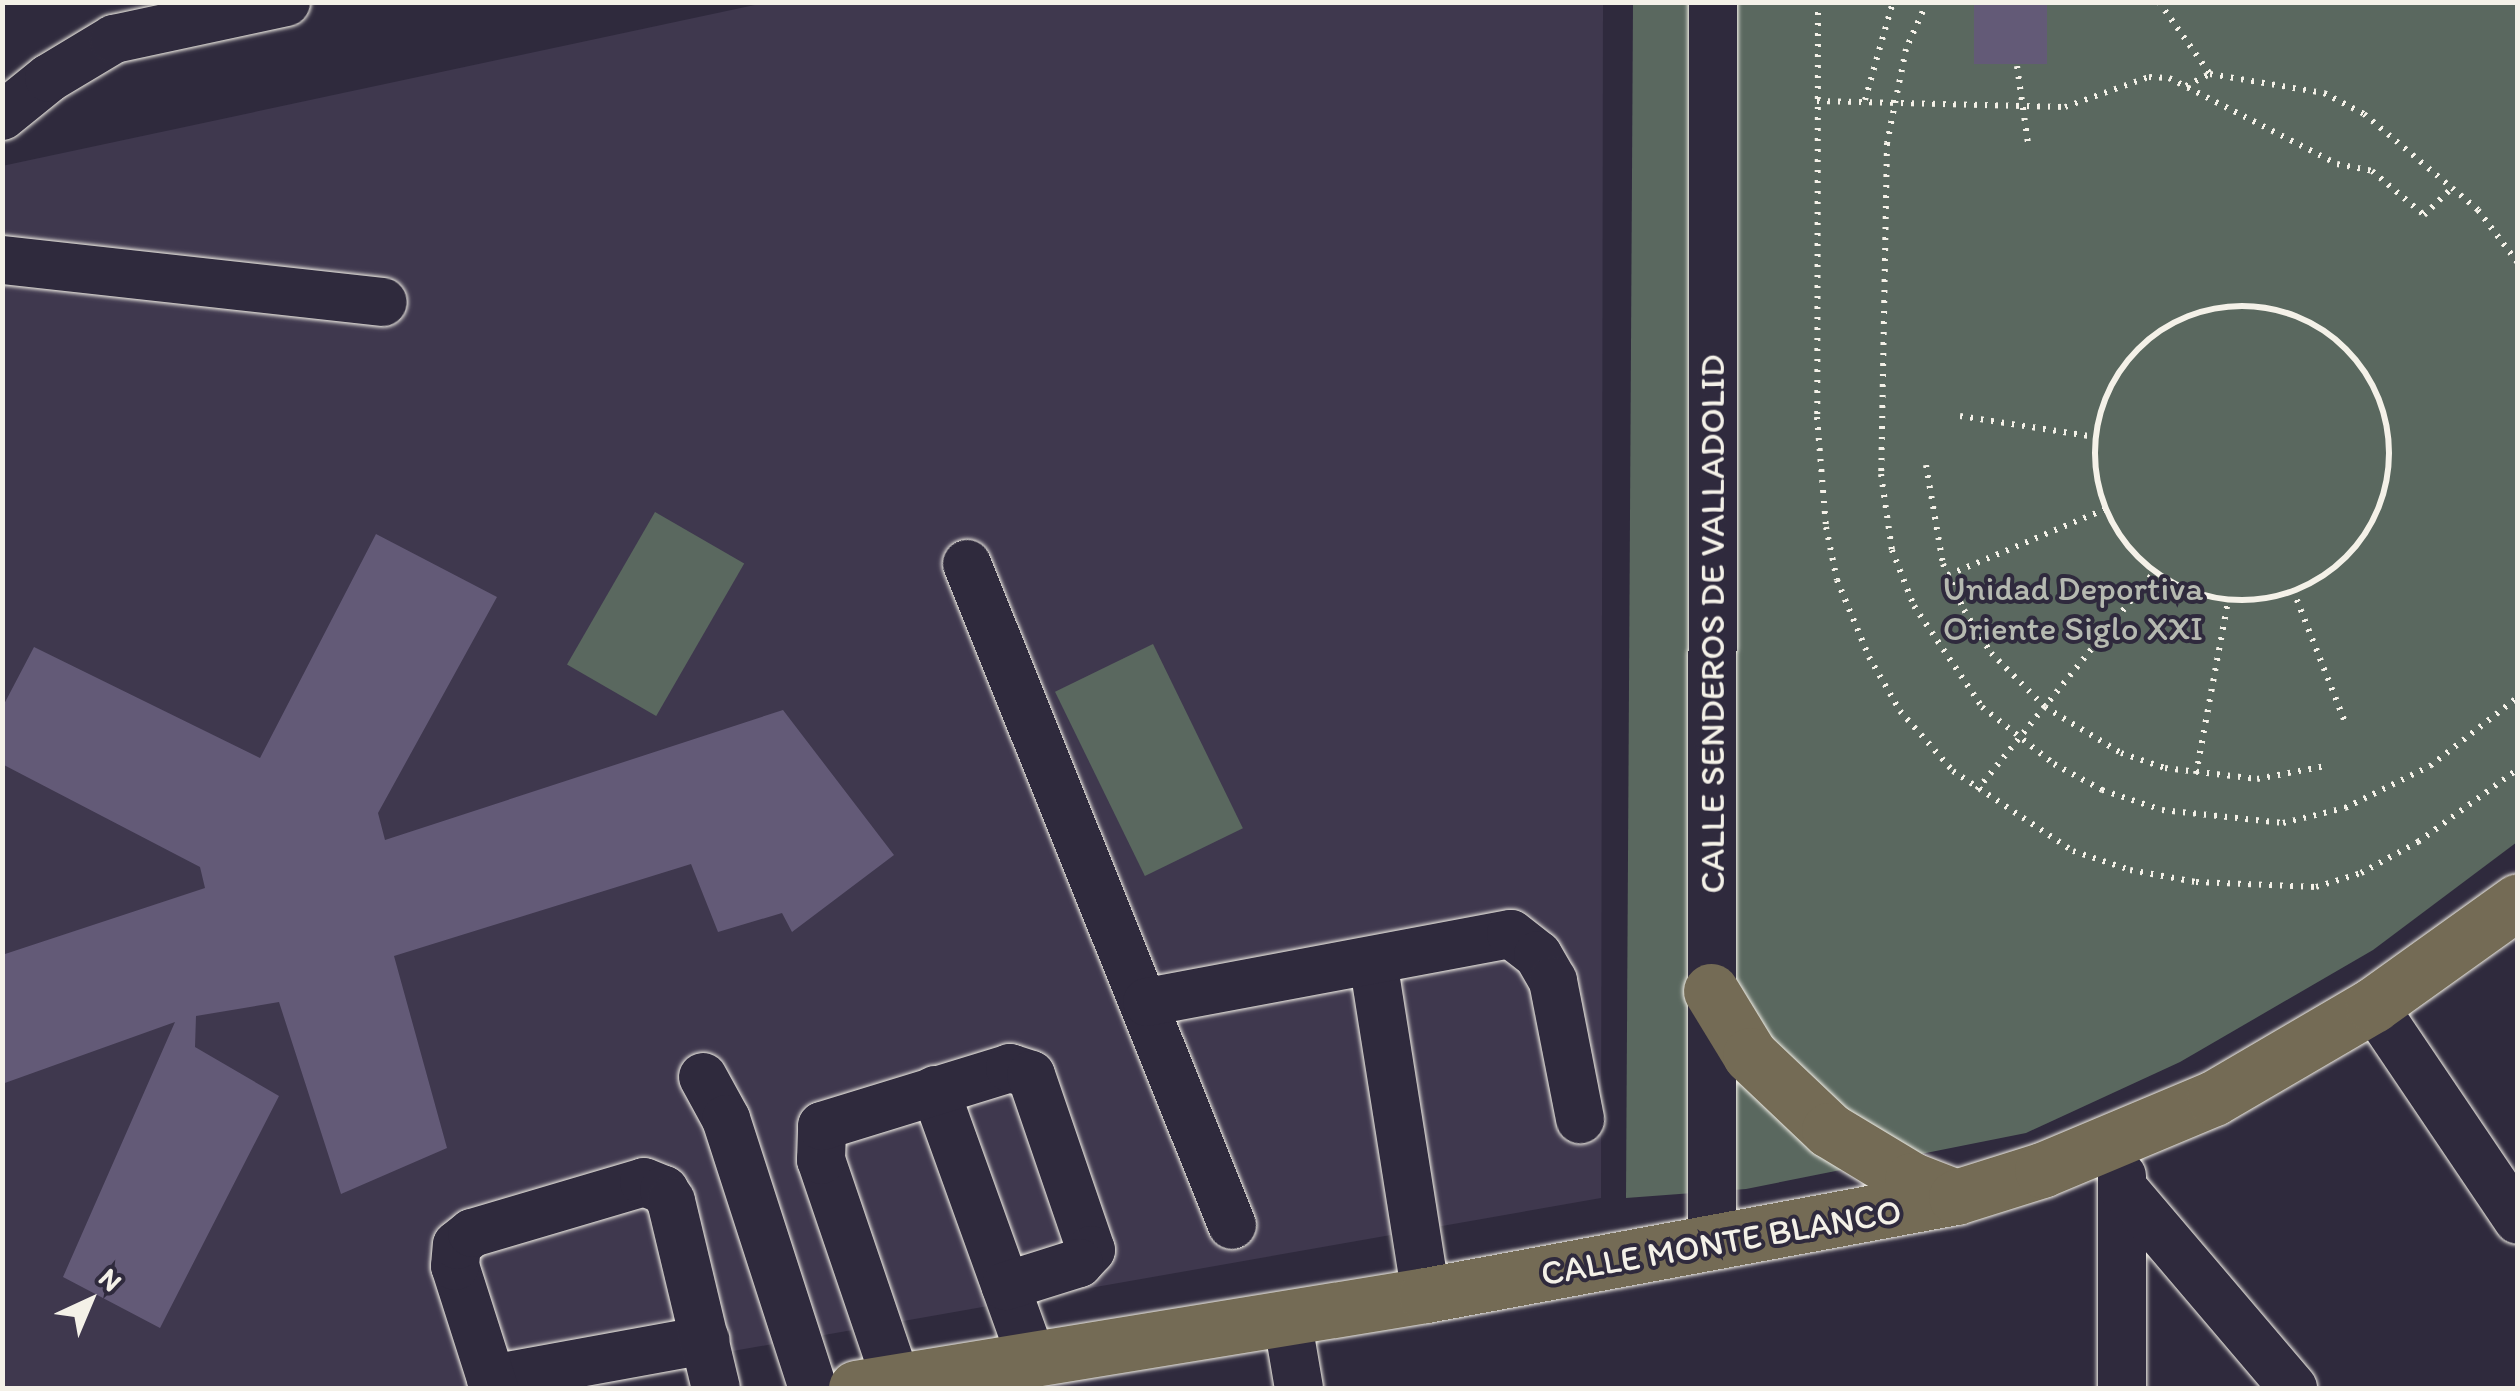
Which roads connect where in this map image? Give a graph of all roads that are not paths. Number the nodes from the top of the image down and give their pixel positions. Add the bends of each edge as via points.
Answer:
1 (286, 2) edge
2 (1713, 2) edge
3 (2, 116) edge
4 (2, 260) edge
5 (383, 302) dead end
6 (967, 564) dead end
7 (2518, 901) edge
8 (1373, 960) junction
9 (1711, 991) junction
10 (1147, 1002) junction
11 (2373, 1005) junction
12 (703, 1077) dead end
13 (935, 1090) junction
14 (1580, 1118) dead end
15 (2122, 1162) junction
16 (1956, 1197) junction
17 (2518, 1220) edge
18 (1232, 1225) dead end
19 (1712, 1245) junction
20 (1006, 1286) junction
21 (1426, 1295) junction
22 (1286, 1318) junction
23 (705, 1340) junction
24 (1011, 1371) edge
25 (492, 1384) edge
26 (876, 1386) edge
27 (716, 1388) edge
28 (813, 1388) edge
29 (1300, 1388) edge
30 (2122, 1388) edge
31 (2293, 1388) edge

1 - 3 street via 114,39
2 - 9 street, CALLE SENDEROS DE VALLADOLID
4 - 5 street
6 - 10 street
7 - 11 main road, CALLE MONTE BLANCO
8 - 10 street
8 - 14 street via 1498,933 1522,940 1553,981
8 - 21 street
9 - 16 main road via 1750,1054 1829,1130 1912,1180
9 - 19 street, CALLE SENDEROS DE VALLADOLID
10 - 18 street
11 - 15 main road, CALLE MONTE BLANCO via 2214,1098
11 - 17 street
12 - 28 street via 726,1118
13 - 20 street
13 - 20 street via 1010,1068 1040,1085 1091,1250 1079,1263
13 - 26 street via 832,1118 817,1134
15 - 16 main road, CALLE MONTE BLANCO
15 - 30 street
15 - 31 street
16 - 19 main road, CALLE MONTE BLANCO
19 - 21 main road, CALLE MONTE BLANCO
20 - 24 street
21 - 22 main road, CALLE MONTE BLANCO
22 - 24 main road, CALLE MONTE BLANCO
22 - 29 street
23 - 25 street
23 - 25 street via 671,1201 644,1182 472,1233 457,1246 454,1266
23 - 27 street
24 - 26 main road, CALLE MONTE BLANCO

